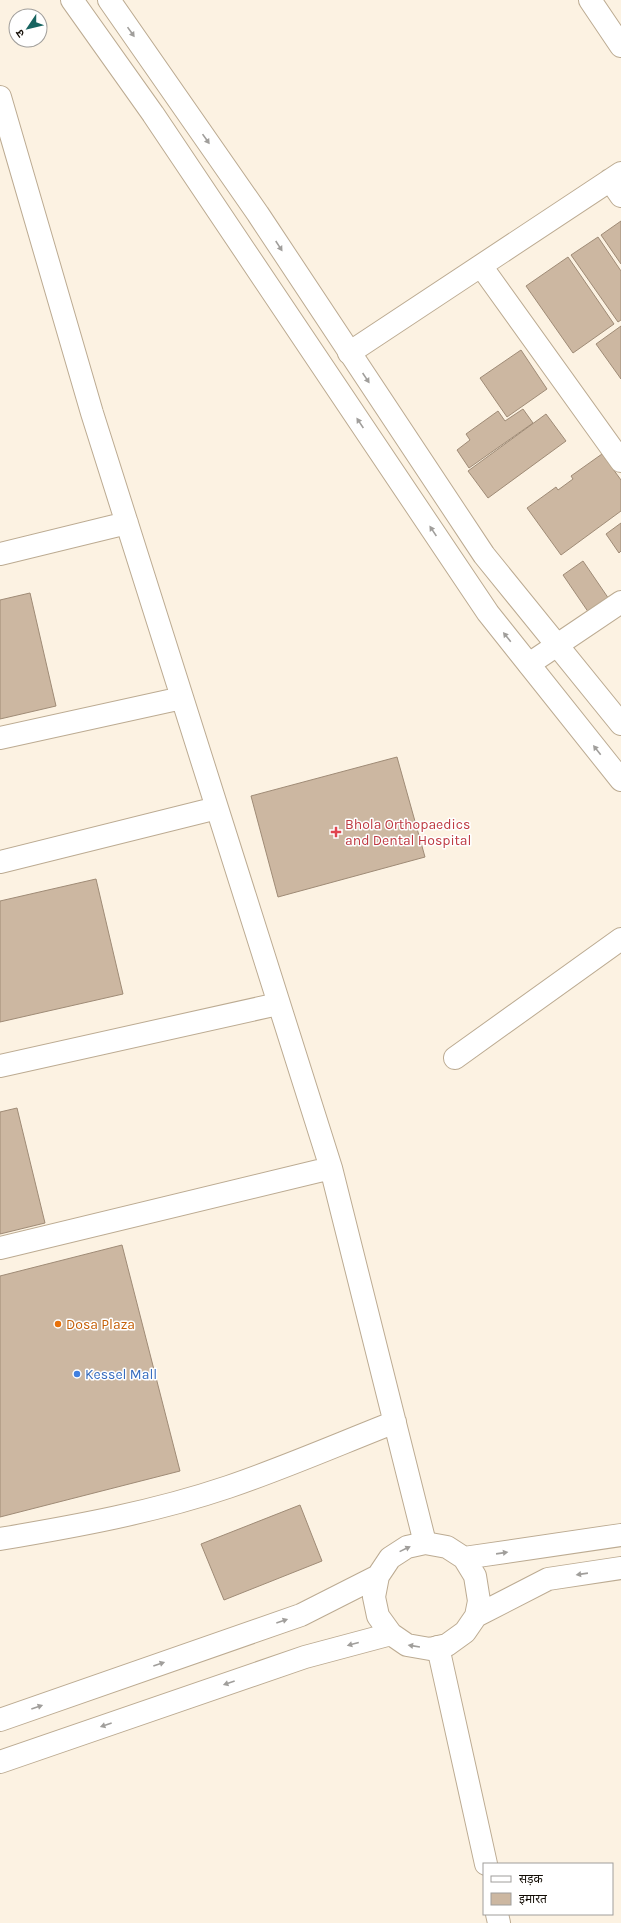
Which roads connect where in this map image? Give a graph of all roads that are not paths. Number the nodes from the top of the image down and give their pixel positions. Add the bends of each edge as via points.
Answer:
1 (72, 0) edge
2 (109, 0) edge
3 (590, 0) edge
4 (621, 46) edge
5 (0, 97) edge
6 (6, 147) edge
7 (617, 183) edge
8 (481, 266) junction
9 (349, 353) junction
10 (621, 460) edge
11 (127, 523) junction
12 (0, 554) edge
13 (621, 602) edge
14 (556, 645) junction
15 (529, 664) junction
16 (182, 698) junction
17 (621, 724) edge
18 (0, 738) edge
19 (621, 780) edge
20 (217, 808) junction
21 (0, 862) edge
22 (621, 939) edge
23 (278, 1004) junction
24 (455, 1058) dead end
25 (0, 1066) edge
26 (331, 1168) junction
27 (0, 1248) edge
28 (395, 1422) junction
29 (621, 1535) edge
30 (0, 1540) edge
31 (425, 1543) junction
32 (464, 1558) junction
33 (621, 1568) edge
34 (378, 1576) junction
35 (476, 1616) junction
36 (391, 1634) junction
37 (438, 1647) junction
38 (0, 1720) edge
39 (0, 1762) edge
40 (486, 1863) edge

15 -> 1 street via 488,613 153,114
2 -> 9 street via 258,214
3 - 4 street
5 - 6 street
6 - 11 street
7 - 8 street
8 - 9 street
8 - 10 street
9 -> 14 street via 484,555
11 - 12 street
11 - 16 street
13 - 14 street
14 - 15 street
14 - 17 street
19 -> 15 street
16 - 18 street
16 - 20 street
20 - 21 street
20 - 23 street
22 - 24 street
23 - 25 street
23 - 26 street
26 - 27 street
26 - 28 street
28 - 30 street via 228,1487 81,1525
28 - 31 street
32 -> 29 street
31 - 32 street via 447,1547
34 -> 31 street via 390,1558 407,1547
32 - 35 street via 475,1576 479,1601
33 -> 35 street via 548,1579
34 - 36 street via 374,1597 378,1616
38 -> 34 street via 301,1615
35 - 37 street via 465,1632 447,1645
37 -> 36 street via 430,1649 407,1645
36 -> 39 street via 304,1657
37 - 40 street

